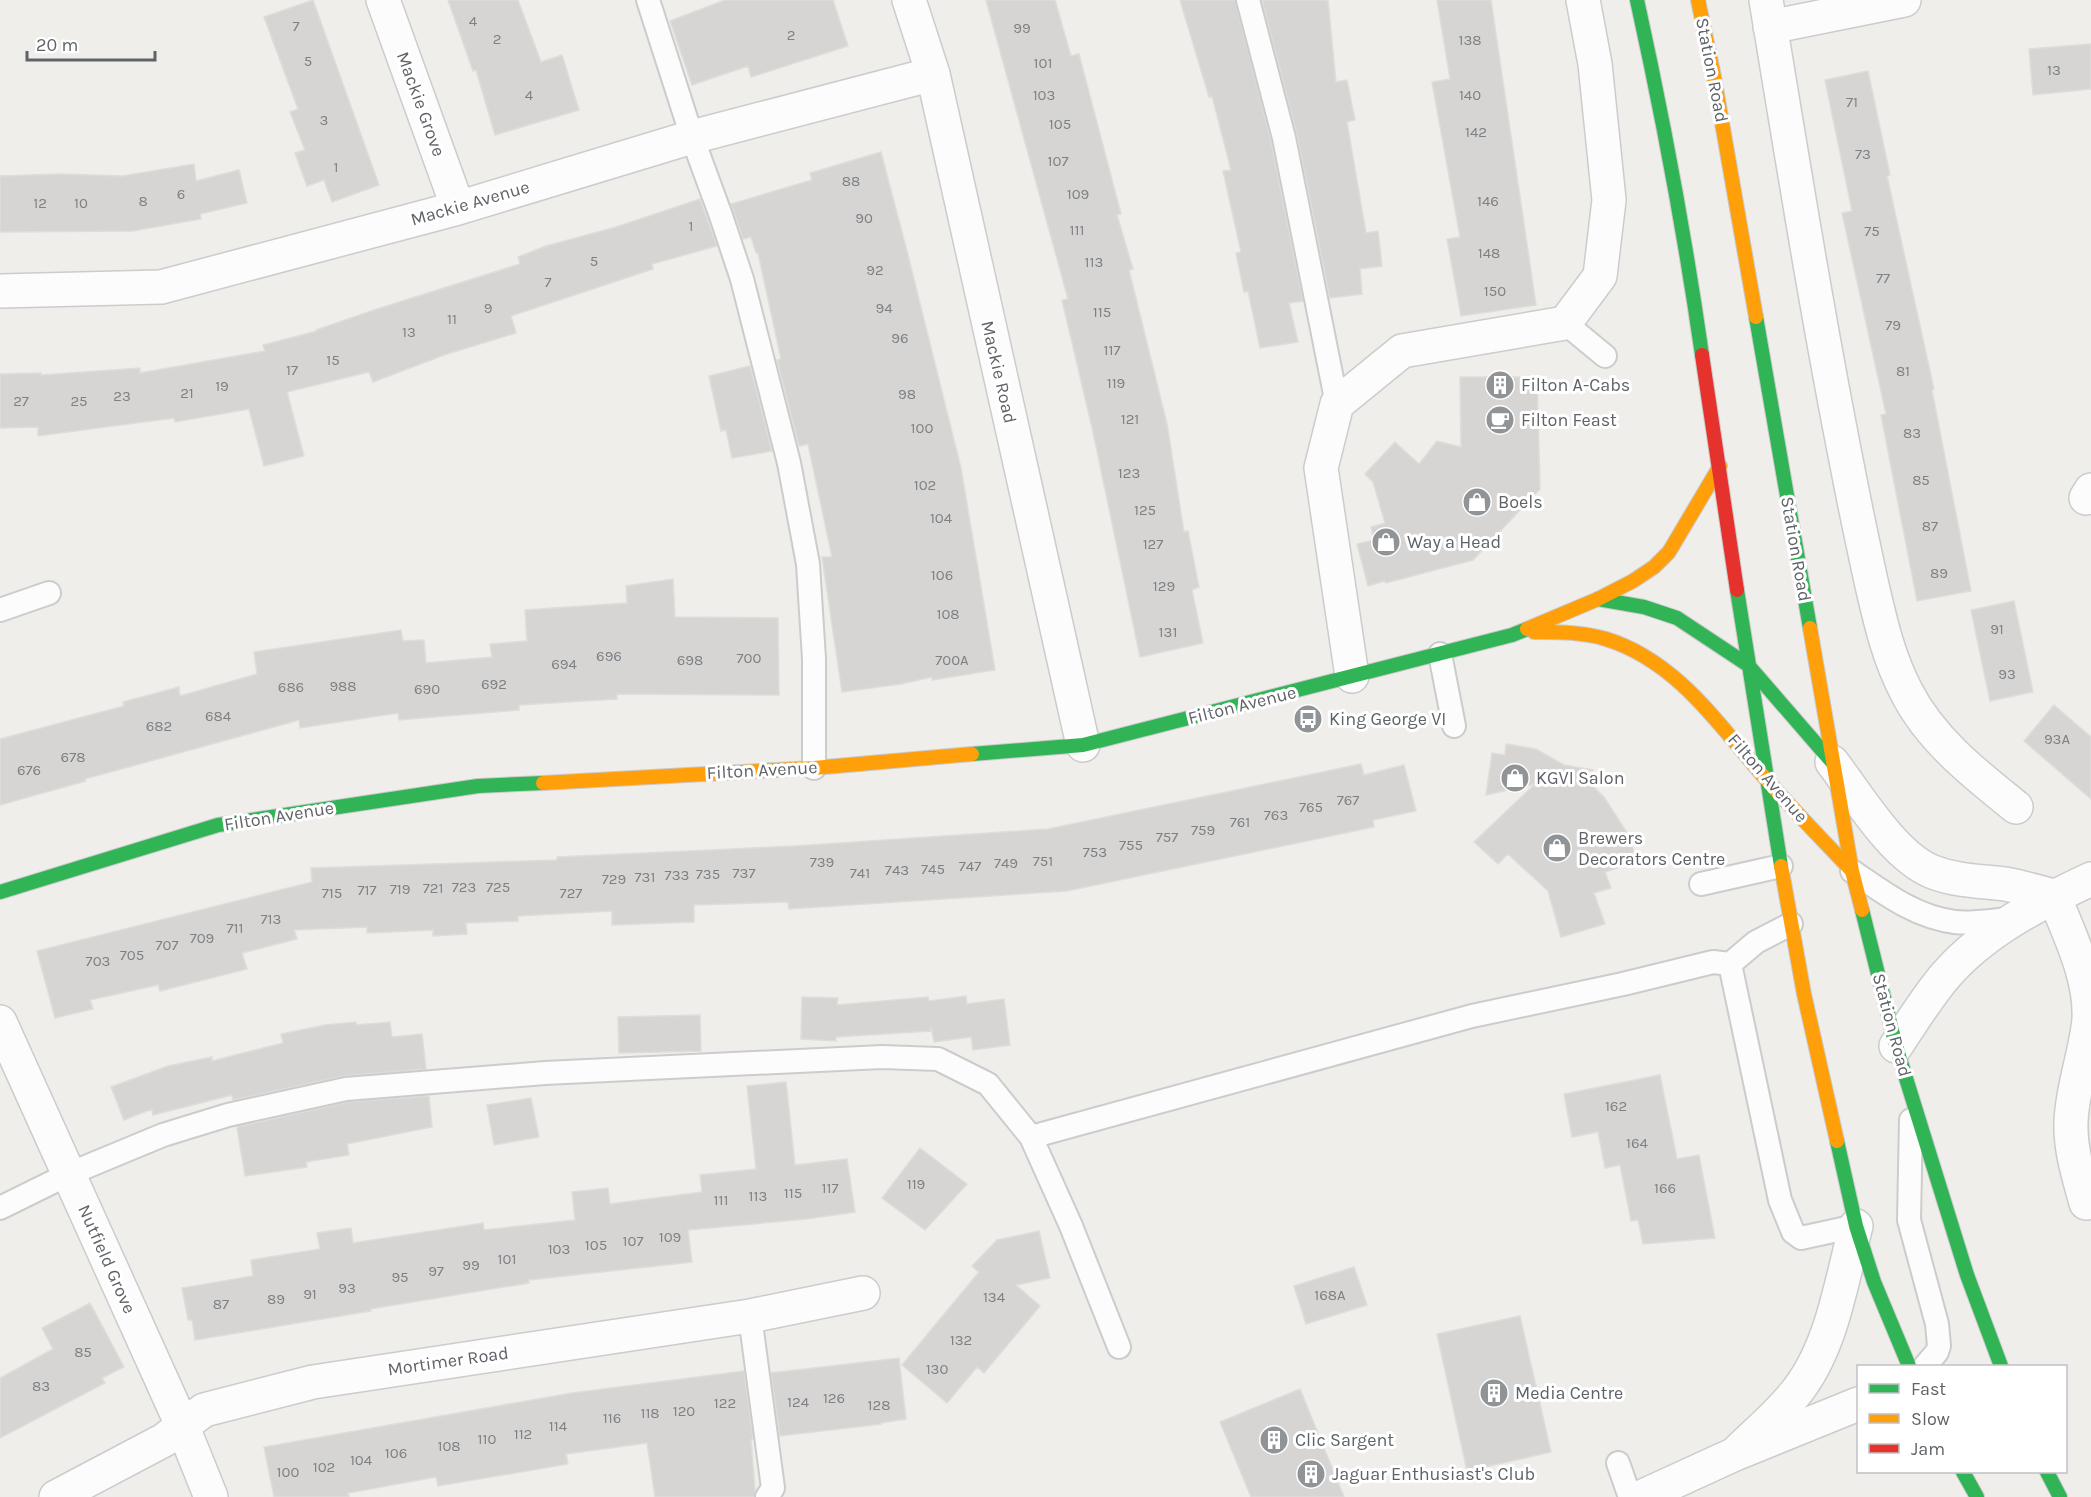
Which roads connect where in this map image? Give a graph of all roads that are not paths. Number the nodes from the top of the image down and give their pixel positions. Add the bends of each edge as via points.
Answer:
1 (383, 0) edge
2 (648, 0) edge
3 (909, 0) edge
4 (1248, 0) edge
5 (1583, 0) edge
6 (1637, 0) edge
7 (1698, 0) edge
8 (1904, 0) edge
9 (1768, 14) edge
10 (933, 74) junction
11 (692, 137) junction
12 (458, 208) junction
13 (0, 291) edge
14 (1565, 323) junction
15 (1605, 356) dead end
16 (1337, 404) junction
17 (1720, 466) junction
18 (49, 593) dead end
19 (1598, 599) junction
20 (0, 610) edge
21 (1522, 632) junction
22 (1440, 654) junction
23 (1748, 665) junction
24 (1352, 676) junction
25 (1454, 726) dead end
26 (1083, 746) junction
27 (1832, 762) junction
28 (814, 768) junction
29 (1766, 779) junction
30 (2016, 807) dead end
31 (1781, 866) junction
32 (1852, 871) junction
33 (2091, 879) edge
34 (1701, 884) dead end
35 (0, 892) edge
36 (2054, 896) junction
37 (2016, 919) junction
38 (1791, 924) junction
39 (1730, 964) junction
40 (0, 1022) edge
41 (1896, 1046) junction
42 (1911, 1094) junction
43 (1031, 1137) junction
44 (69, 1174) junction
45 (2086, 1203) dead end
46 (0, 1208) edge
47 (1856, 1226) junction
48 (863, 1293) dead end
49 (750, 1316) junction
50 (1119, 1347) dead end
51 (1909, 1365) edge
52 (1926, 1365) edge
53 (2001, 1365) edge
54 (1857, 1404) edge
55 (182, 1425) junction
56 (1735, 1454) junction
57 (1618, 1463) dead end
58 (1964, 1473) edge
59 (2048, 1473) edge
60 (56, 1497) edge
61 (211, 1497) edge
62 (767, 1497) edge
63 (1630, 1497) edge
64 (1641, 1497) edge
65 (1977, 1497) edge
66 (2060, 1497) edge

1 - 12 street, Mackie Grove
2 - 11 lane
3 - 10 street, Mackie Road
4 - 16 lane via 1284,138
5 - 14 street via 1595,64 1609,200 1600,276
6 - 17 main road via 1691,279
7 - 27 main road, Station Road
8 - 9 street
9 - 30 street via 1837,417 1882,631 1908,695 1929,725 1954,754
10 - 11 street, Mackie Avenue
10 - 26 street, Mackie Road
11 - 12 street, Mackie Avenue
11 - 28 lane via 742,279 789,463 808,564 814,659
12 - 13 street, Mackie Avenue via 161,287
14 - 15 lane
14 - 16 street via 1402,351
16 - 24 street via 1321,468
17 - 19 main road, Filton Avenue via 1669,552 1633,581
17 - 23 main road
18 - 20 lane
19 - 21 main road, Filton Avenue
19 - 23 main road via 1677,618
21 - 22 main road, Filton Avenue
21 - 29 main road, Filton Avenue via 1597,637 1649,658 1709,710
22 - 24 main road, Filton Avenue
22 - 25 lane
23 - 27 main road
23 - 29 main road
24 - 26 main road, Filton Avenue
26 - 28 main road, Filton Avenue
27 - 32 main road, Station Road
27 - 36 street via 1896,846 1912,861 1961,880
28 - 35 main road, Filton Avenue via 478,786 218,825
29 - 31 main road
29 - 32 main road, Filton Avenue
31 - 34 lane
31 - 38 main road
32 - 37 lane, Filton Avenue via 1925,915 1955,922
32 - 41 main road, Station Road
33 - 36 street, Filton Avenue
36 - 37 street, Filton Avenue
36 - 45 street via 2083,971 2088,998 2089,1018 2071,1120 2071,1140
37 - 41 street, Filton Avenue via 1967,954 1948,973
38 - 39 lane via 1756,942
38 - 47 main road
39 - 43 lane via 1713,962 1472,1016
39 - 47 lane via 1780,1200 1793,1232 1800,1238
40 - 44 street, Nutfield Grove
41 - 42 main road, Station Road
42 - 52 lane, Station Road via 1910,1220 1939,1346
42 - 53 main road, Station Road via 1967,1275
43 - 44 lane via 988,1084 938,1059 882,1057 545,1072 346,1089 228,1115 163,1135
43 - 50 lane
44 - 46 lane
44 - 55 street, Nutfield Grove
47 - 51 main road
47 - 56 street via 1826,1338 1815,1363 1794,1395
48 - 49 street, Mortimer Road
49 - 55 street, Mortimer Road via 313,1382 204,1410
49 - 62 lane via 773,1488
54 - 56 street
55 - 60 street, Mortimer Road via 164,1440
55 - 61 street, Nutfield Grove
56 - 64 street
57 - 63 lane
58 - 65 main road
59 - 66 main road

